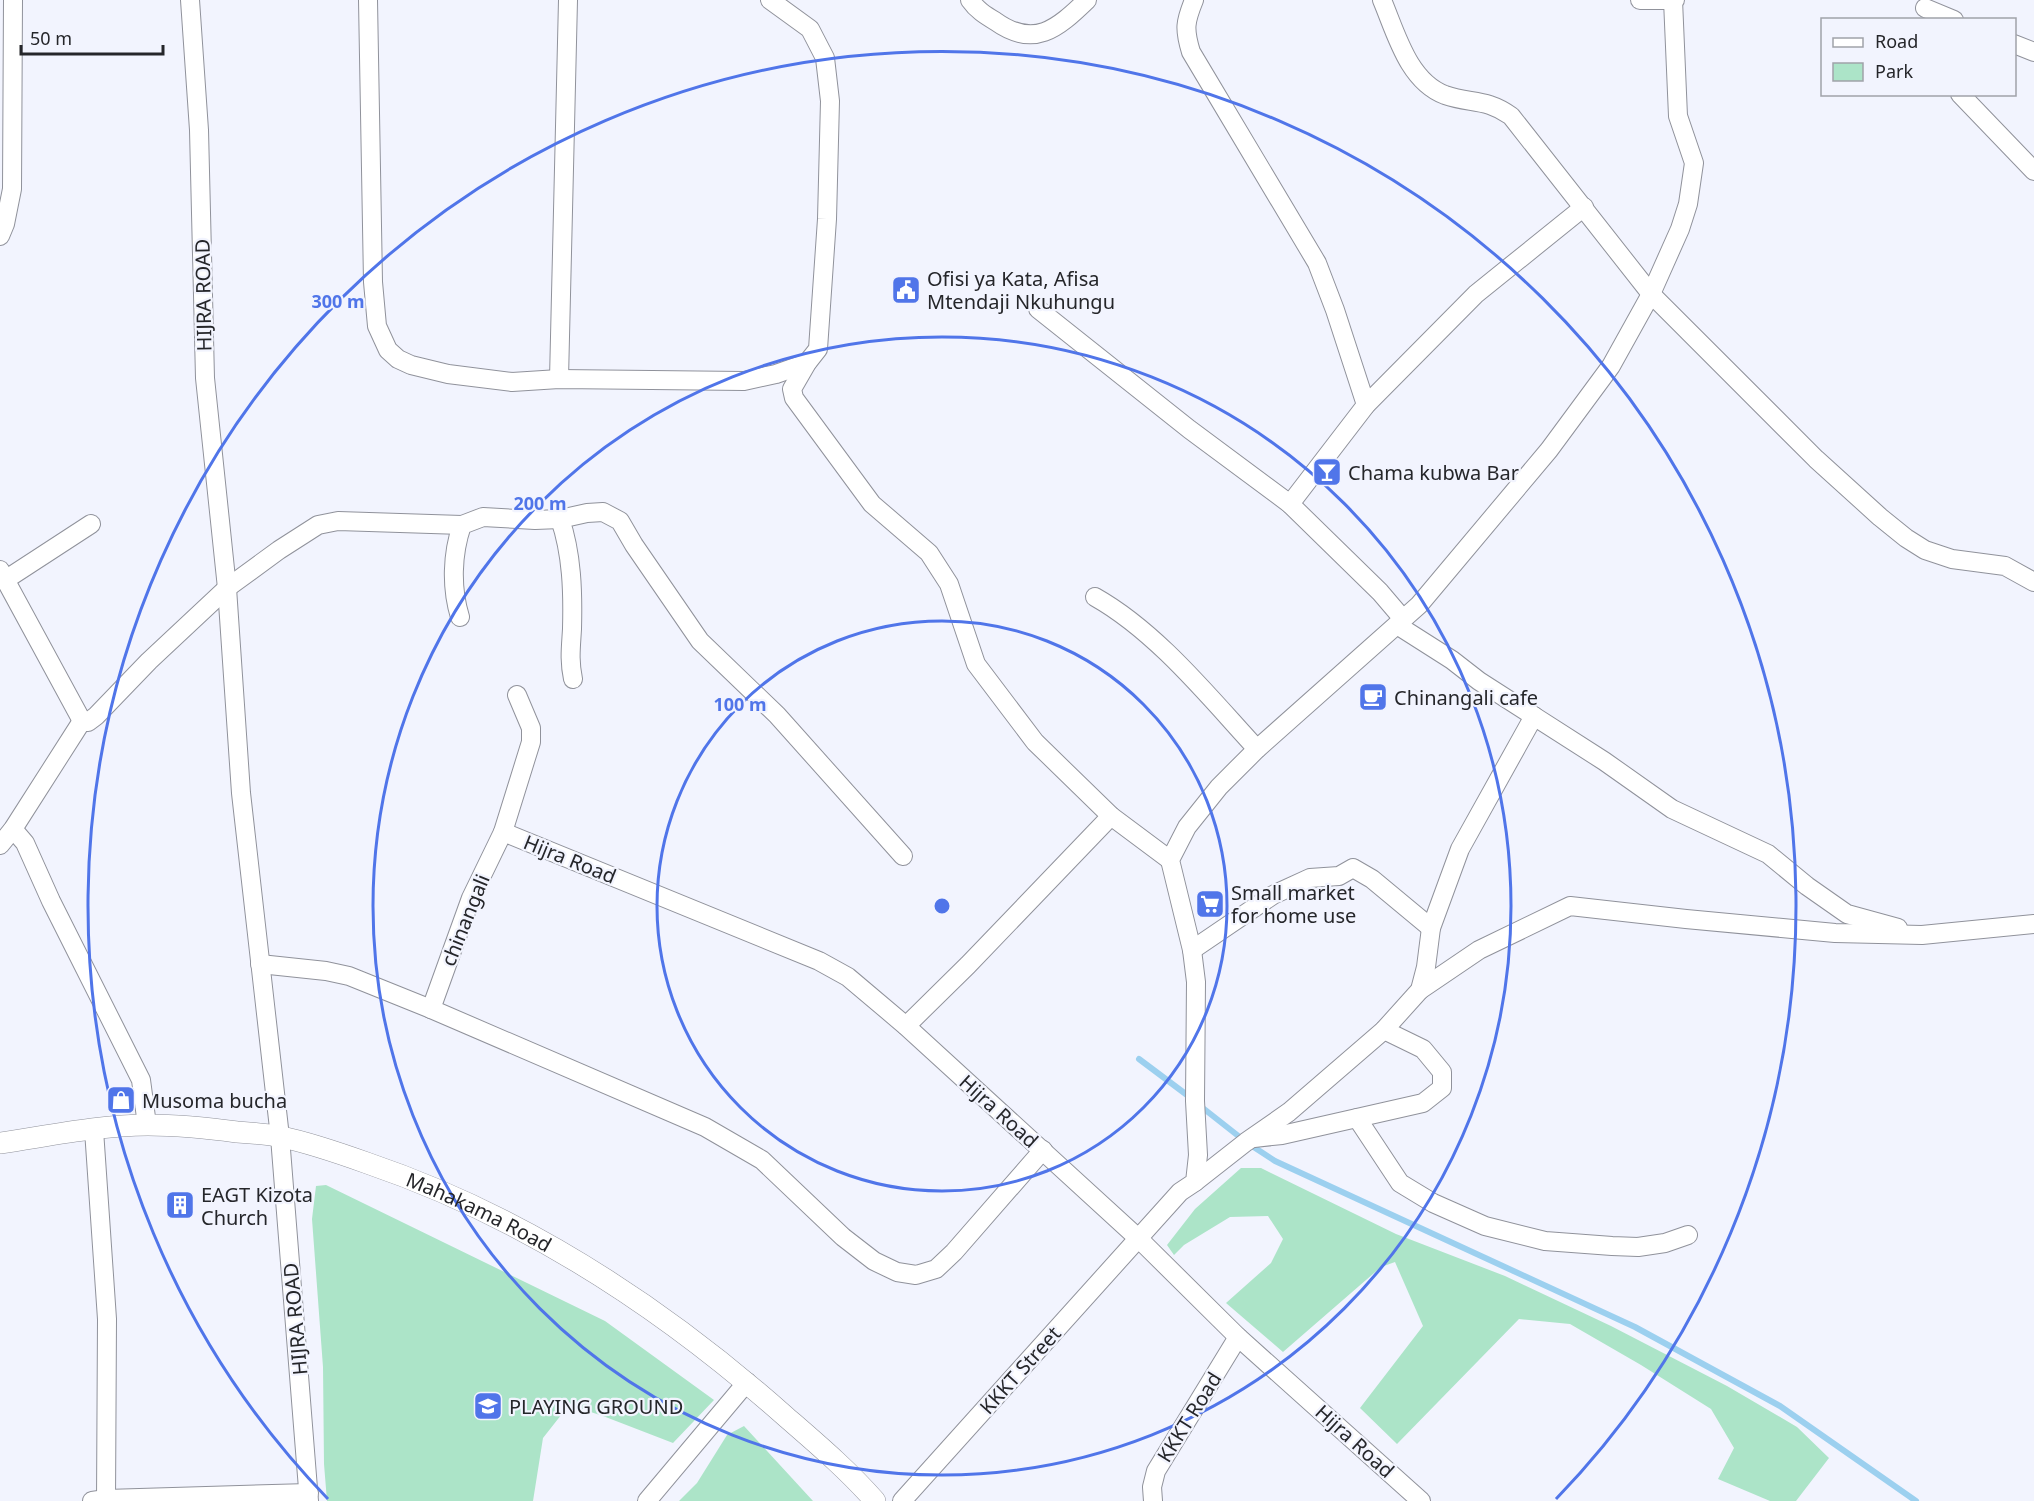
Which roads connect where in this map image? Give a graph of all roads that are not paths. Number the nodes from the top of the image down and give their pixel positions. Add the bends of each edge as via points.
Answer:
1 (13, 0) edge
2 (190, 0) edge
3 (368, 0) edge
4 (569, 0) edge
5 (770, 0) edge
6 (970, 0) edge
7 (1088, 0) edge
8 (1194, 0) edge
9 (1382, 0) edge
10 (1640, 0) edge
11 (1674, 0) edge
12 (1926, 9) edge
13 (1949, 18) edge
14 (2016, 45) edge
15 (2034, 52) edge
16 (1962, 96) edge
17 (2034, 171) edge
18 (1584, 207) junction
19 (0, 236) edge
20 (1651, 294) junction
21 (1038, 309) dead end
22 (807, 363) junction
23 (559, 378) junction
24 (1366, 405) junction
25 (1290, 504) junction
26 (560, 519) junction
27 (91, 524) dead end
28 (462, 525) junction
29 (3, 575) edge
30 (2034, 582) edge
31 (227, 588) junction
32 (1095, 597) dead end
33 (460, 617) dead end
34 (1400, 622) junction
35 (573, 679) dead end
36 (516, 695) dead end
37 (1534, 716) junction
38 (82, 721) junction
39 (1257, 749) junction
40 (1111, 816) junction
41 (13, 829) junction
42 (503, 832) junction
43 (0, 845) edge
44 (903, 856) dead end
45 (1170, 860) junction
46 (2034, 924) edge
47 (1431, 928) junction
48 (1922, 936) junction
49 (1192, 950) junction
50 (260, 964) junction
51 (1420, 990) junction
52 (431, 1009) junction
53 (906, 1026) junction
54 (1384, 1030) junction
55 (1357, 1118) junction
56 (147, 1125) junction
57 (94, 1130) junction
58 (280, 1137) junction
59 (1252, 1138) junction
60 (0, 1143) edge
61 (1043, 1150) junction
62 (1195, 1182) junction
63 (1688, 1235) dead end
64 (1139, 1239) junction
65 (1238, 1337) junction
66 (747, 1382) junction
67 (309, 1497) edge
68 (101, 1500) edge
69 (647, 1501) edge
70 (875, 1501) edge
71 (902, 1501) edge
72 (1153, 1501) edge
73 (1421, 1501) edge

1 - 19 street via 12,189
2 - 31 street, HIJRA ROAD via 200,130 205,378
3 - 23 street via 373,282 377,326 388,350 411,365 448,374 512,382
4 - 23 street
5 - 22 street via 810,29 825,58 830,101 818,349
6 - 7 street via 1009,31 1033,36 1056,27
8 - 24 street via 1185,32 1191,51 1317,263
9 - 18 street via 1409,63 1424,81 1445,95 1497,106 1511,116
10 - 11 street
11 - 20 street via 1678,116 1694,163 1680,229
12 - 13 street
14 - 15 street
16 - 17 street
18 - 20 street
18 - 24 street via 1476,294
20 - 30 street via 1815,459 1906,538 1925,550 1952,559 2005,566
20 - 34 street via 1611,366 1549,450 1419,605
21 - 25 street
22 - 23 street via 744,381
22 - 40 street via 792,389 794,398 872,504 929,553 949,584 983,676 1035,742
24 - 25 street
25 - 34 street via 1372,584
26 - 28 street via 483,517
26 - 35 street via 569,549 569,662
26 - 44 street via 603,512 620,521 700,641 777,715
27 - 29 street
28 - 31 street via 338,521 318,525
28 - 33 street via 455,546 454,598
29 - 38 street
31 - 38 street via 96,716
31 - 50 street, HIJRA ROAD via 241,793
32 - 39 street via 1119,610 1151,638
34 - 37 street
34 - 39 street
36 - 42 street, chinangali via 531,729 531,742
37 - 47 street via 1460,849
37 - 48 street via 1672,809 1768,854 1847,914
38 - 41 street
39 - 45 street via 1187,827
40 - 45 street
40 - 53 street
41 - 43 street
41 - 56 street via 24,843 141,1080
42 - 52 street, chinangali via 471,898
42 - 53 street, Hijra Road via 819,961 848,977
45 - 49 street
46 - 48 street
47 - 49 street via 1353,868 1339,876 1310,878 1273,895
47 - 51 street
48 - 51 street, KKKT Street via 1835,933 1570,906 1479,950
49 - 62 street via 1196,982
50 - 52 street via 349,976
50 - 58 street, HIJRA ROAD
51 - 54 street, KKKT Street
52 - 61 street via 705,1127 762,1160 843,1237 874,1261 897,1272 916,1275 936,1269
53 - 61 street, Hijra Road
54 - 55 street via 1423,1049 1442,1072 1442,1088 1423,1103
54 - 59 street, KKKT Street via 1289,1112
55 - 59 street
55 - 63 street via 1400,1183 1485,1226 1545,1241 1612,1246 1638,1247
56 - 57 street, Mahakama Road
56 - 58 street, Mahakama Road
57 - 60 street, Mahakama Road
57 - 68 street via 107,1319
58 - 66 street, Mahakama Road via 419,1181 492,1214 570,1256
58 - 67 street, HIJRA ROAD
59 - 62 street, KKKT Street
61 - 64 street, Hijra Road
62 - 64 street, KKKT Street via 1180,1192
64 - 65 street, Hijra Road
64 - 71 street, KKKT Street
65 - 72 street, KKKT Road via 1156,1471
65 - 73 street, Hijra Road
66 - 69 street
66 - 70 street, Mahakama Road via 853,1476
67 - 68 street

